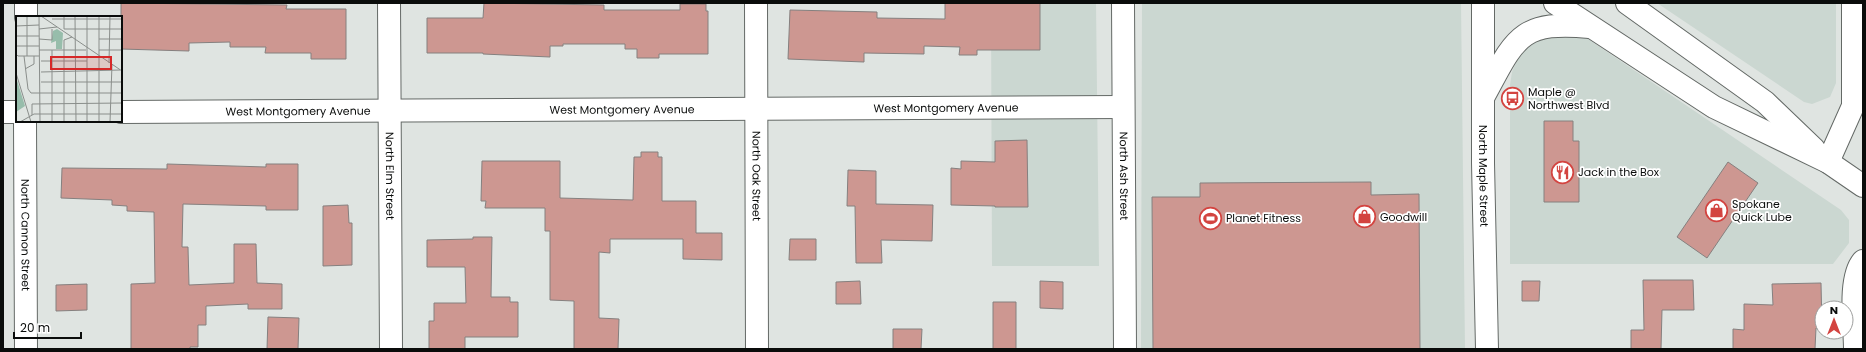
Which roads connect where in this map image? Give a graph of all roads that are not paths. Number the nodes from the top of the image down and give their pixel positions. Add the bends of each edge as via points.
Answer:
1 (26, 3) edge
2 (389, 3) edge
3 (756, 3) edge
4 (1123, 3) edge
5 (1484, 3) edge
6 (1555, 3) edge
7 (1628, 3) edge
8 (1853, 3) edge
9 (26, 16) edge
10 (1591, 27) junction
11 (1482, 98) junction
12 (1858, 106) edge
13 (1123, 107) junction
14 (756, 108) junction
15 (390, 110) junction
16 (3, 112) edge
17 (16, 112) edge
18 (122, 112) edge
19 (25, 122) edge
20 (1828, 162) junction
21 (1863, 186) edge
22 (1863, 261) edge
23 (26, 349) edge
24 (391, 349) edge
25 (757, 349) edge
26 (1125, 349) edge
27 (1487, 349) edge
28 (1855, 349) edge

1 - 9 street
2 - 15 street, North Elm Street
3 - 14 street, North Oak Street
4 - 13 street, North Ash Street
5 - 11 street, North Maple Street
6 - 10 street
7 - 20 street via 1765,102
8 - 12 street
10 - 11 street via 1555,25 1521,37 1510,49
10 - 20 street via 1714,107
11 - 27 street, North Maple Street
12 - 20 street
13 - 14 street, West Montgomery Avenue
13 - 26 street, North Ash Street
14 - 15 street, West Montgomery Avenue
14 - 25 street, North Oak Street
15 - 18 street, West Montgomery Avenue
15 - 24 street, North Elm Street
16 - 17 street
19 - 23 street, North Cannon Street
20 - 21 street
22 - 28 street via 1856,275 1854,297

